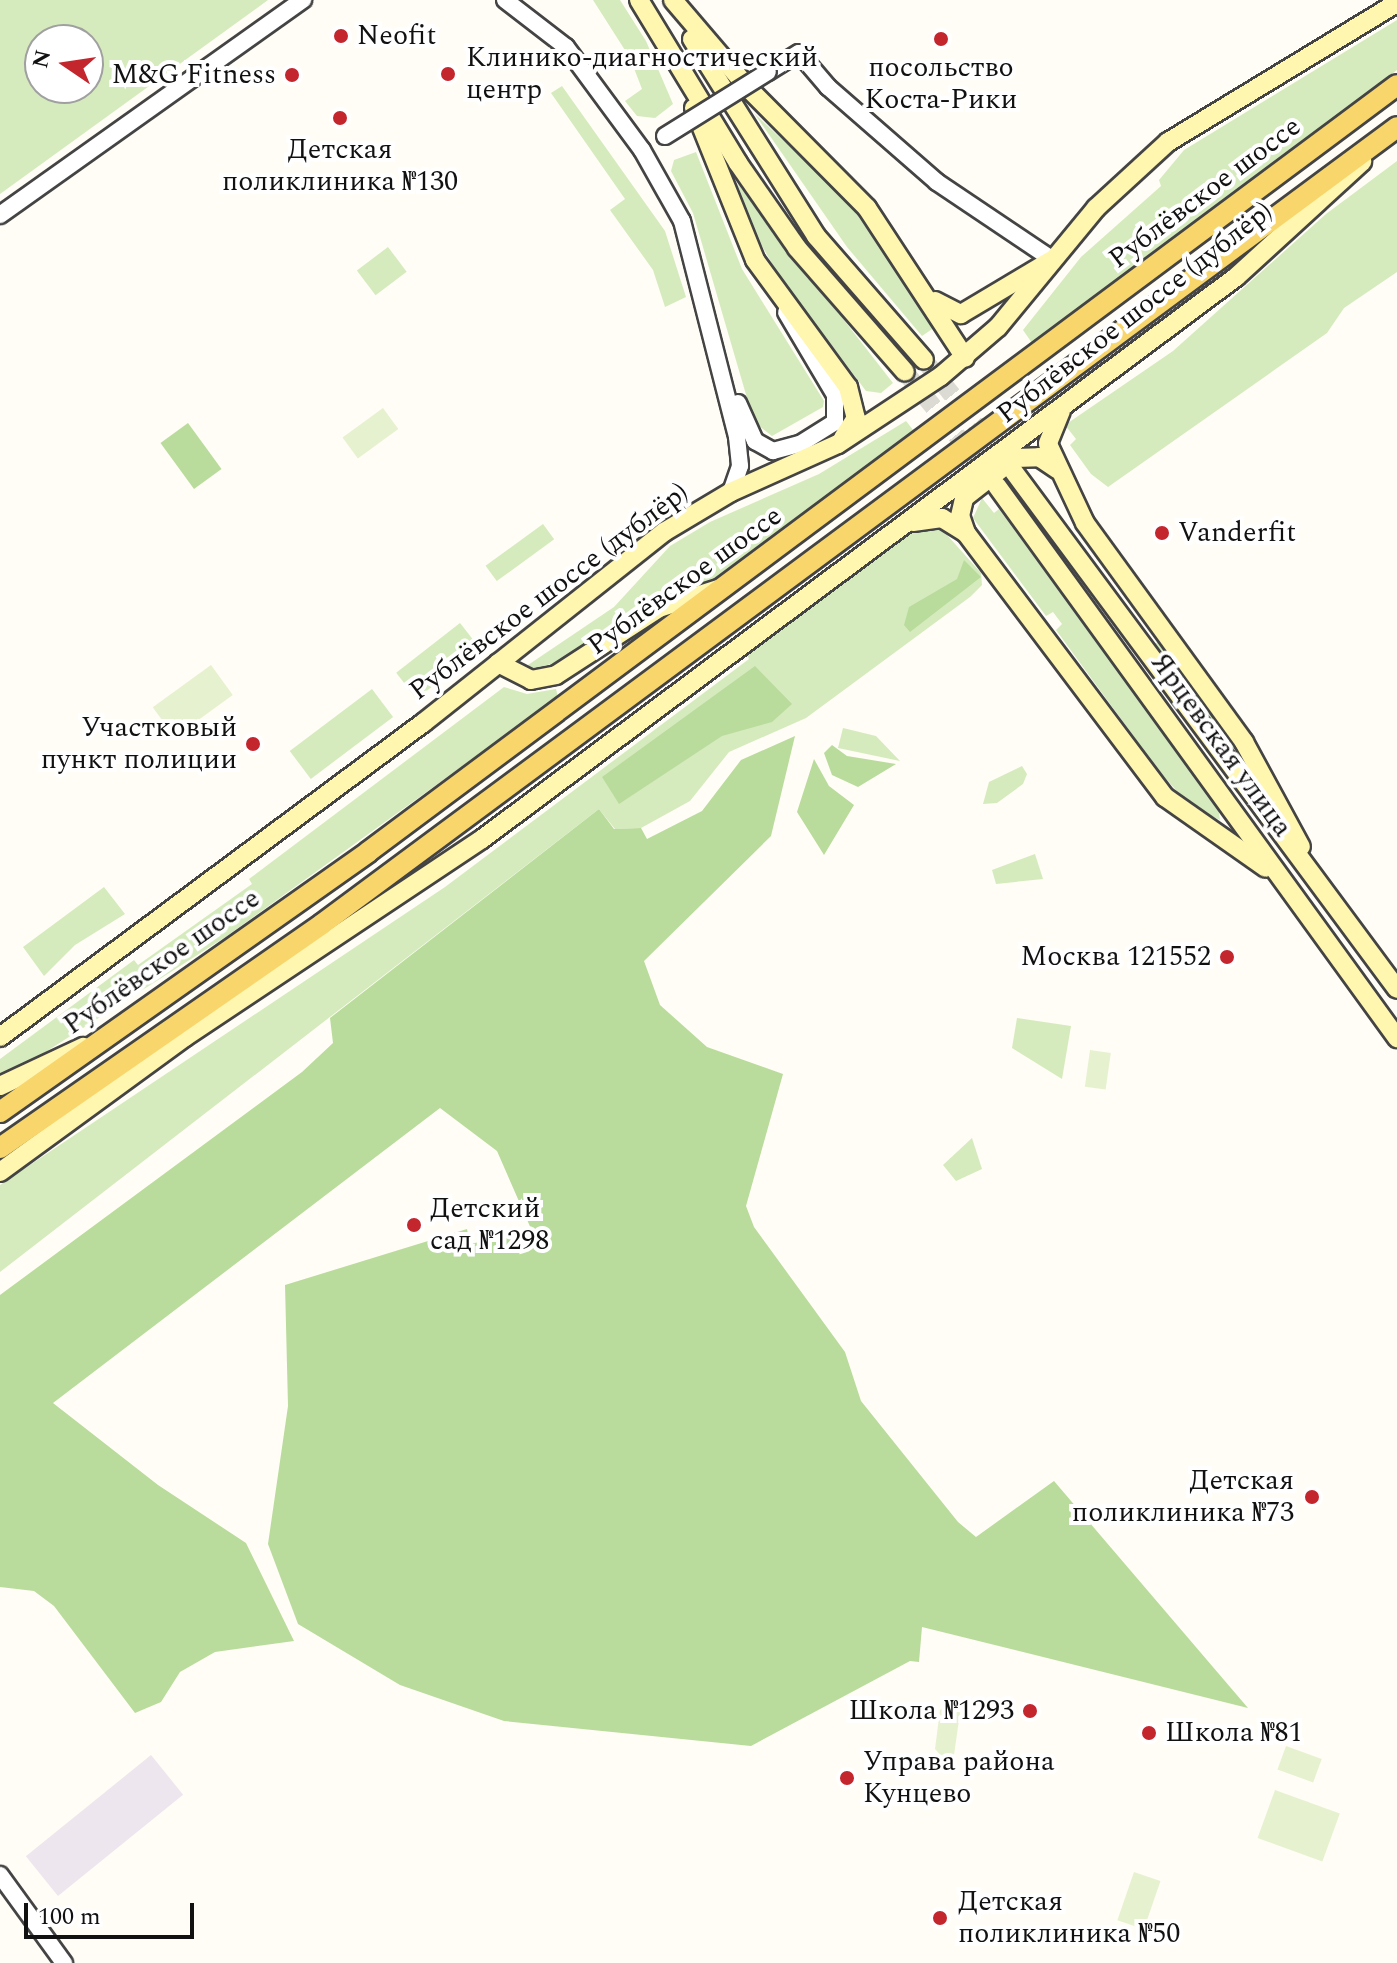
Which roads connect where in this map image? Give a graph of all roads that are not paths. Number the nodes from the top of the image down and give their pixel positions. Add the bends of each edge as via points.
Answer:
1 (303, 0) edge
2 (505, 0) edge
3 (639, 0) edge
4 (671, 0) edge
5 (1397, 3) edge
6 (670, 50) junction
7 (1397, 85) edge
8 (1397, 128) edge
9 (642, 150) junction
10 (0, 215) edge
11 (1053, 260) junction
12 (777, 293) junction
13 (929, 297) junction
14 (965, 358) junction
15 (924, 360) tunnel mouth
16 (724, 369) junction
17 (905, 372) tunnel mouth
18 (1065, 406) junction
19 (838, 444) junction
20 (1059, 470) junction
21 (1014, 472) tunnel mouth
22 (997, 486) tunnel mouth
23 (731, 492) junction
24 (899, 528) junction
25 (966, 533) junction
26 (728, 585) junction
27 (498, 663) junction
28 (482, 839) junction
29 (391, 873) junction
30 (1298, 899) junction
31 (1329, 899) junction
32 (1395, 986) edge
33 (1369, 999) junction
34 (0, 1037) edge
35 (103, 1037) junction
36 (1397, 1038) edge
37 (0, 1086) edge
38 (0, 1112) edge
39 (0, 1148) edge
40 (0, 1172) edge
41 (0, 1875) edge
42 (64, 1963) edge

1 - 10 street
2 - 9 street via 566,47
3 - 6 main road
4 - 13 main road via 750,90 848,185
4 - 15 main road via 761,156 816,236
5 - 11 main road, Рублёвское шоссе (дублёр) via 1168,142 1112,191
6 - 12 main road via 755,260
6 - 17 main road via 797,248
7 - 26 main road, Рублёвское шоссе
8 - 18 main road, Рублёвское шоссе (дублёр) via 1236,277
8 - 29 main road, Рублёвское шоссе
9 - 11 street, bridge via 799,53 828,87 937,182
9 - 16 street via 682,221
11 - 13 main road via 961,314
11 - 14 main road, Рублёвское шоссе (дублёр)
12 - 16 street via 803,348 835,395 835,422 800,444 768,450 755,441
12 - 19 main road via 853,399 856,418
13 - 14 main road
14 - 19 main road, Рублёвское шоссе (дублёр)
16 - 23 street via 740,454
18 - 20 main road via 1048,444
18 - 24 main road, Рублёвское шоссе (дублёр)
19 - 23 main road, Рублёвское шоссе (дублёр)
20 - 25 main road via 1035,456 1015,458 964,498 960,516
20 - 31 main road via 1095,539 1262,769
21 - 31 main road, Ярцевская улица
22 - 30 main road, Ярцевская улица
23 - 27 main road, Рублёвское шоссе (дублёр) via 654,540
24 - 25 main road via 942,518
24 - 28 main road, Рублёвское шоссе (дублёр)
25 - 30 main road via 1165,797 1193,822 1255,857
26 - 27 main road via 659,608 556,675 531,680
26 - 35 main road, Рублёвское шоссе via 368,852
27 - 34 main road, Рублёвское шоссе (дублёр)
28 - 29 main road
28 - 40 main road, Рублёвское шоссе (дублёр) via 185,1037
29 - 39 main road, Рублёвское шоссе
30 - 33 main road, Ярцевская улица
31 - 32 main road, Ярцевская улица
32 - 33 main road via 1386,1001
33 - 36 main road, Ярцевская улица
35 - 37 main road
35 - 38 main road, Рублёвское шоссе
41 - 42 street

